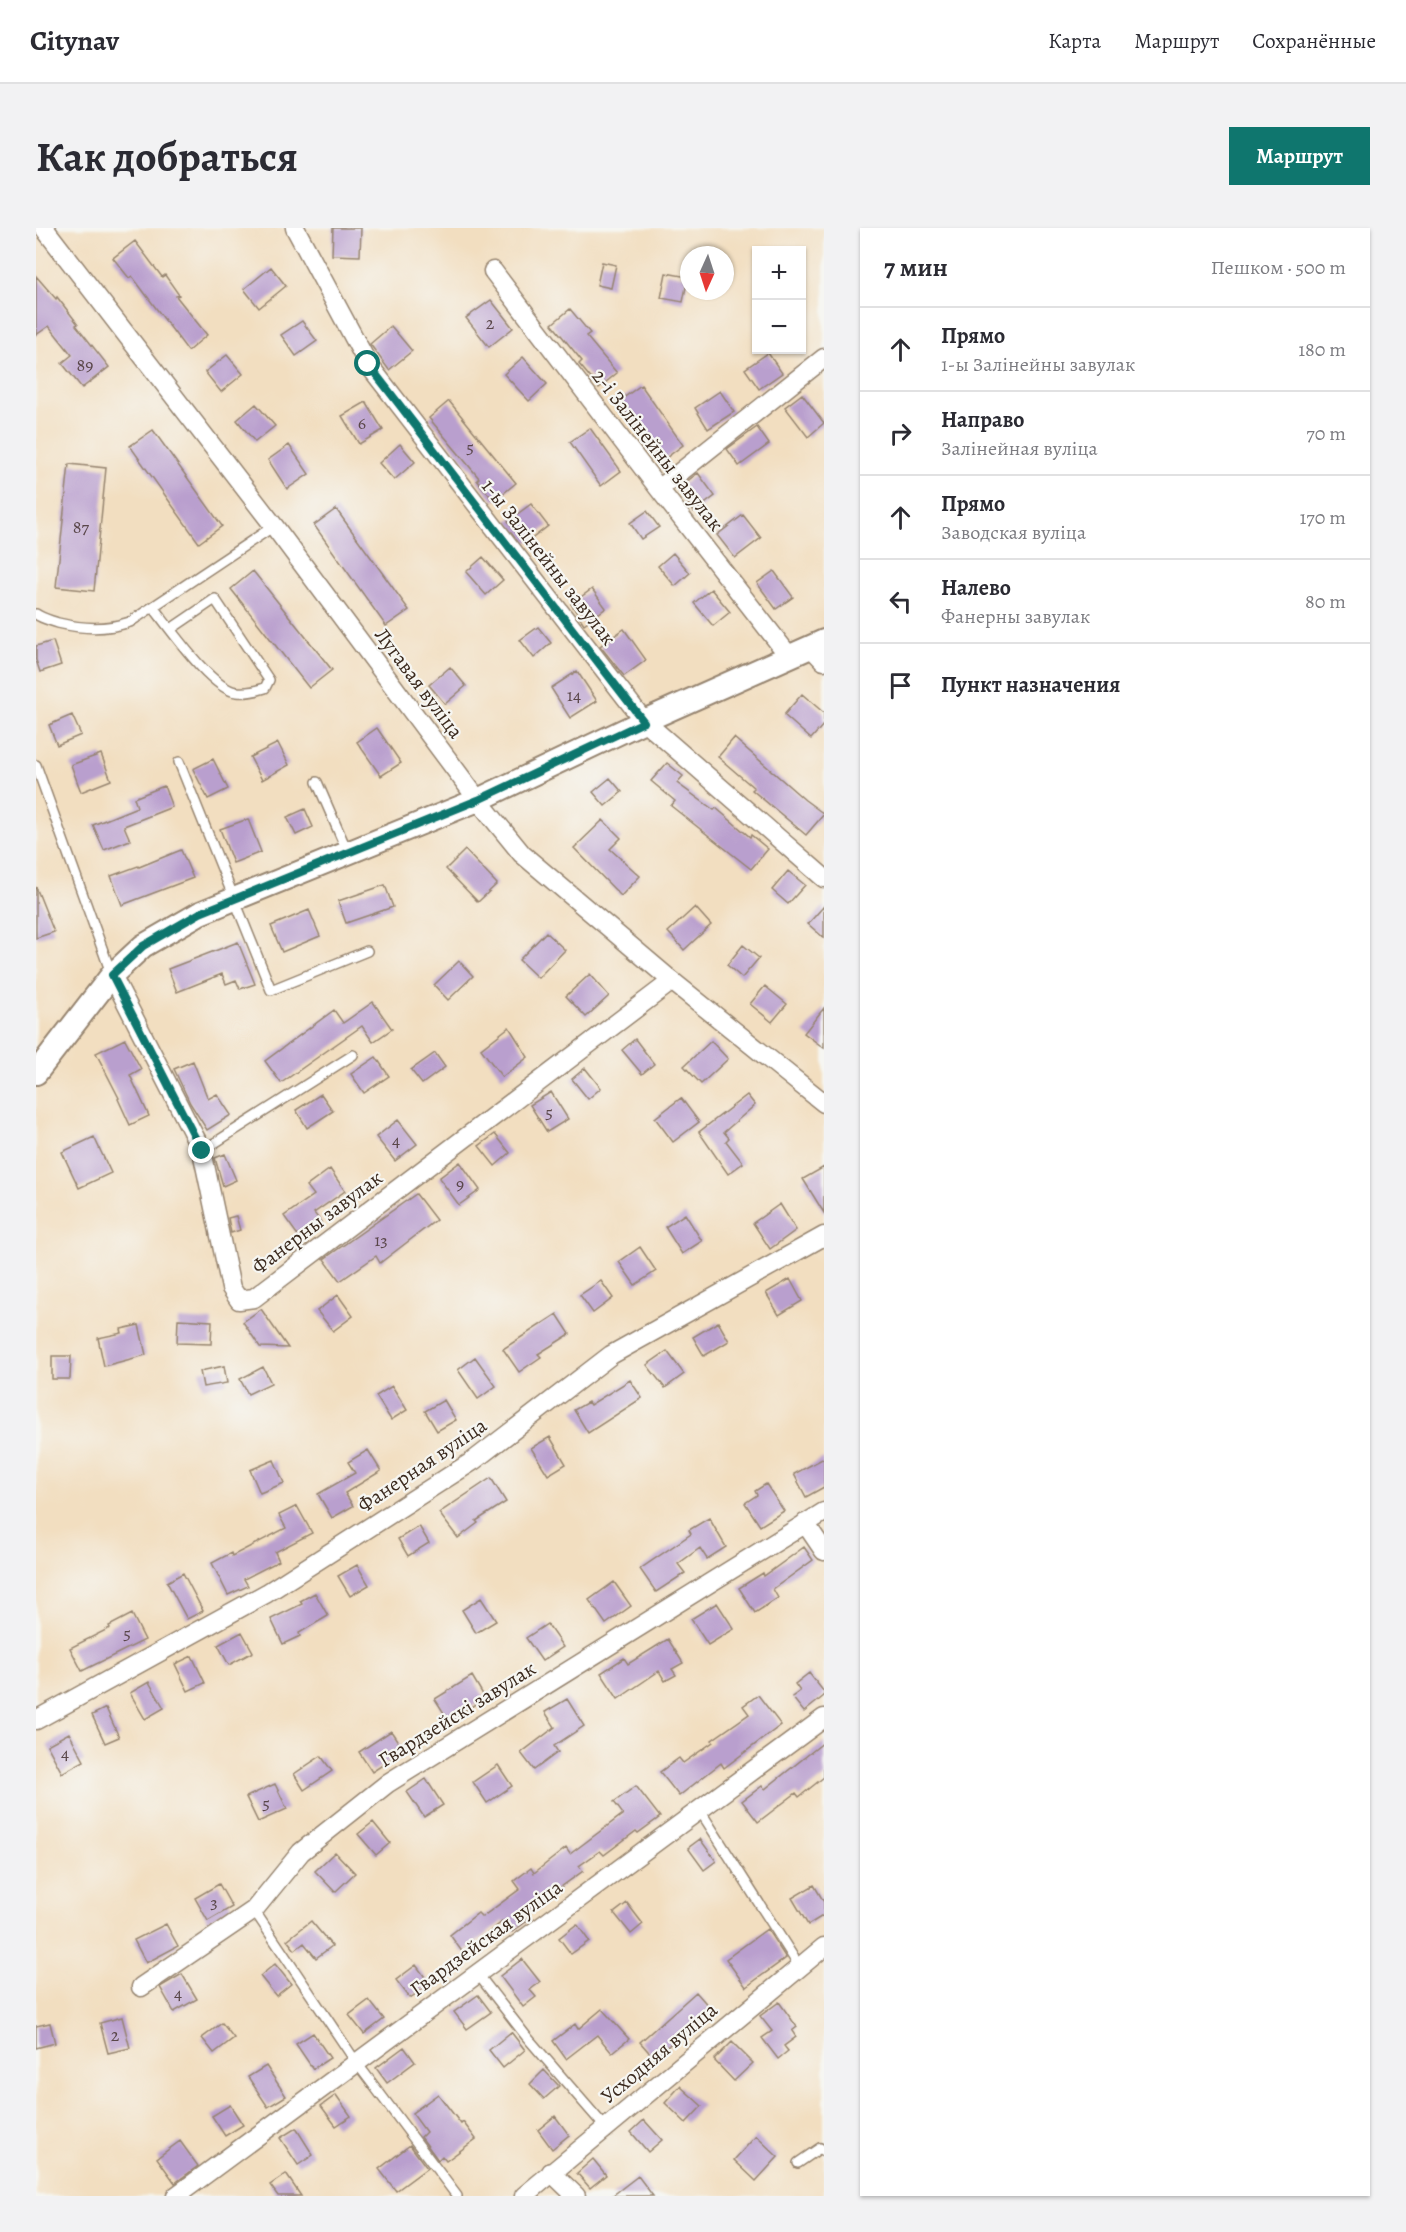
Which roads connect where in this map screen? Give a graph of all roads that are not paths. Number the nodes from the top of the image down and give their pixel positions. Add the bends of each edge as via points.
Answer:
1 (44, 228) edge
2 (295, 228) edge
3 (494, 271) dead end
4 (824, 358) edge
5 (659, 489) junction
6 (274, 526) junction
7 (153, 607) junction
8 (36, 614) edge
9 (171, 629) junction
10 (812, 651) edge
11 (644, 722) junction
12 (179, 762) dead end
13 (36, 765) edge
14 (316, 782) dead end
15 (478, 800) junction
16 (348, 853) junction
17 (824, 878) edge
18 (233, 900) junction
19 (367, 951) dead end
20 (112, 975) junction
21 (672, 981) junction
22 (353, 1055) dead end
23 (36, 1073) edge
24 (824, 1103) edge
25 (202, 1151) junction
26 (824, 1236) edge
27 (824, 1512) edge
28 (805, 1523) junction
29 (824, 1551) edge
30 (824, 1718) edge
31 (36, 1720) edge
32 (699, 1809) junction
33 (254, 1910) junction
34 (824, 1947) edge
35 (800, 1966) junction
36 (477, 1973) junction
37 (141, 1987) dead end
38 (356, 2062) junction
39 (605, 2127) junction
40 (824, 2151) edge
41 (798, 2163) dead end
42 (551, 2172) junction
43 (176, 2196) edge
44 (457, 2196) edge
45 (524, 2196) edge
46 (576, 2196) edge

1 - 6 street, Лугавая вуліца
2 - 11 street, 1-ы Залінейны завулак via 368,364
3 - 5 street, 2-і Залінейны завулак
4 - 5 street
5 - 10 street, 2-і Залінейны завулак
6 - 7 lane
6 - 15 street, Лугавая вуліца
7 - 8 lane via 130,622 109,628 80,628
7 - 9 lane
9 - 9 lane via 214,681 235,692 265,688 268,680 215,598
10 - 11 street
11 - 15 street
11 - 17 street, 1-ы Залінейны завулак
12 - 18 lane
13 - 20 lane
14 - 16 lane
15 - 16 street
15 - 21 street, Лугавая вуліца via 522,854
16 - 18 street
18 - 19 lane via 271,990
18 - 20 street via 200,913 143,946
20 - 23 street
20 - 25 street, Фанерны завулак
21 - 24 street, Лугавая вуліца
21 - 25 street, Фанерны завулак via 254,1298 239,1300 231,1288
22 - 25 lane
26 - 31 street, Фанерная вуліца via 611,1355 473,1461 267,1593
27 - 28 street, Гвардзейскі завулак
28 - 29 street
28 - 33 street, Гвардзейскі завулак via 388,1783 301,1852
30 - 32 street, Гвардзейская вуліца
32 - 35 lane
32 - 36 street, Гвардзейская вуліца
33 - 37 street, Гвардзейскі завулак
33 - 38 lane
34 - 35 street, Усходняя вуліца
35 - 39 street, Усходняя вуліца
36 - 38 street, Гвардзейская вуліца
36 - 39 lane
38 - 43 street, Гвардзейская вуліца
38 - 44 lane
39 - 42 street, Усходняя вуліца
40 - 41 lane via 820,2148
42 - 45 street, Усходняя вуліца
42 - 46 street

